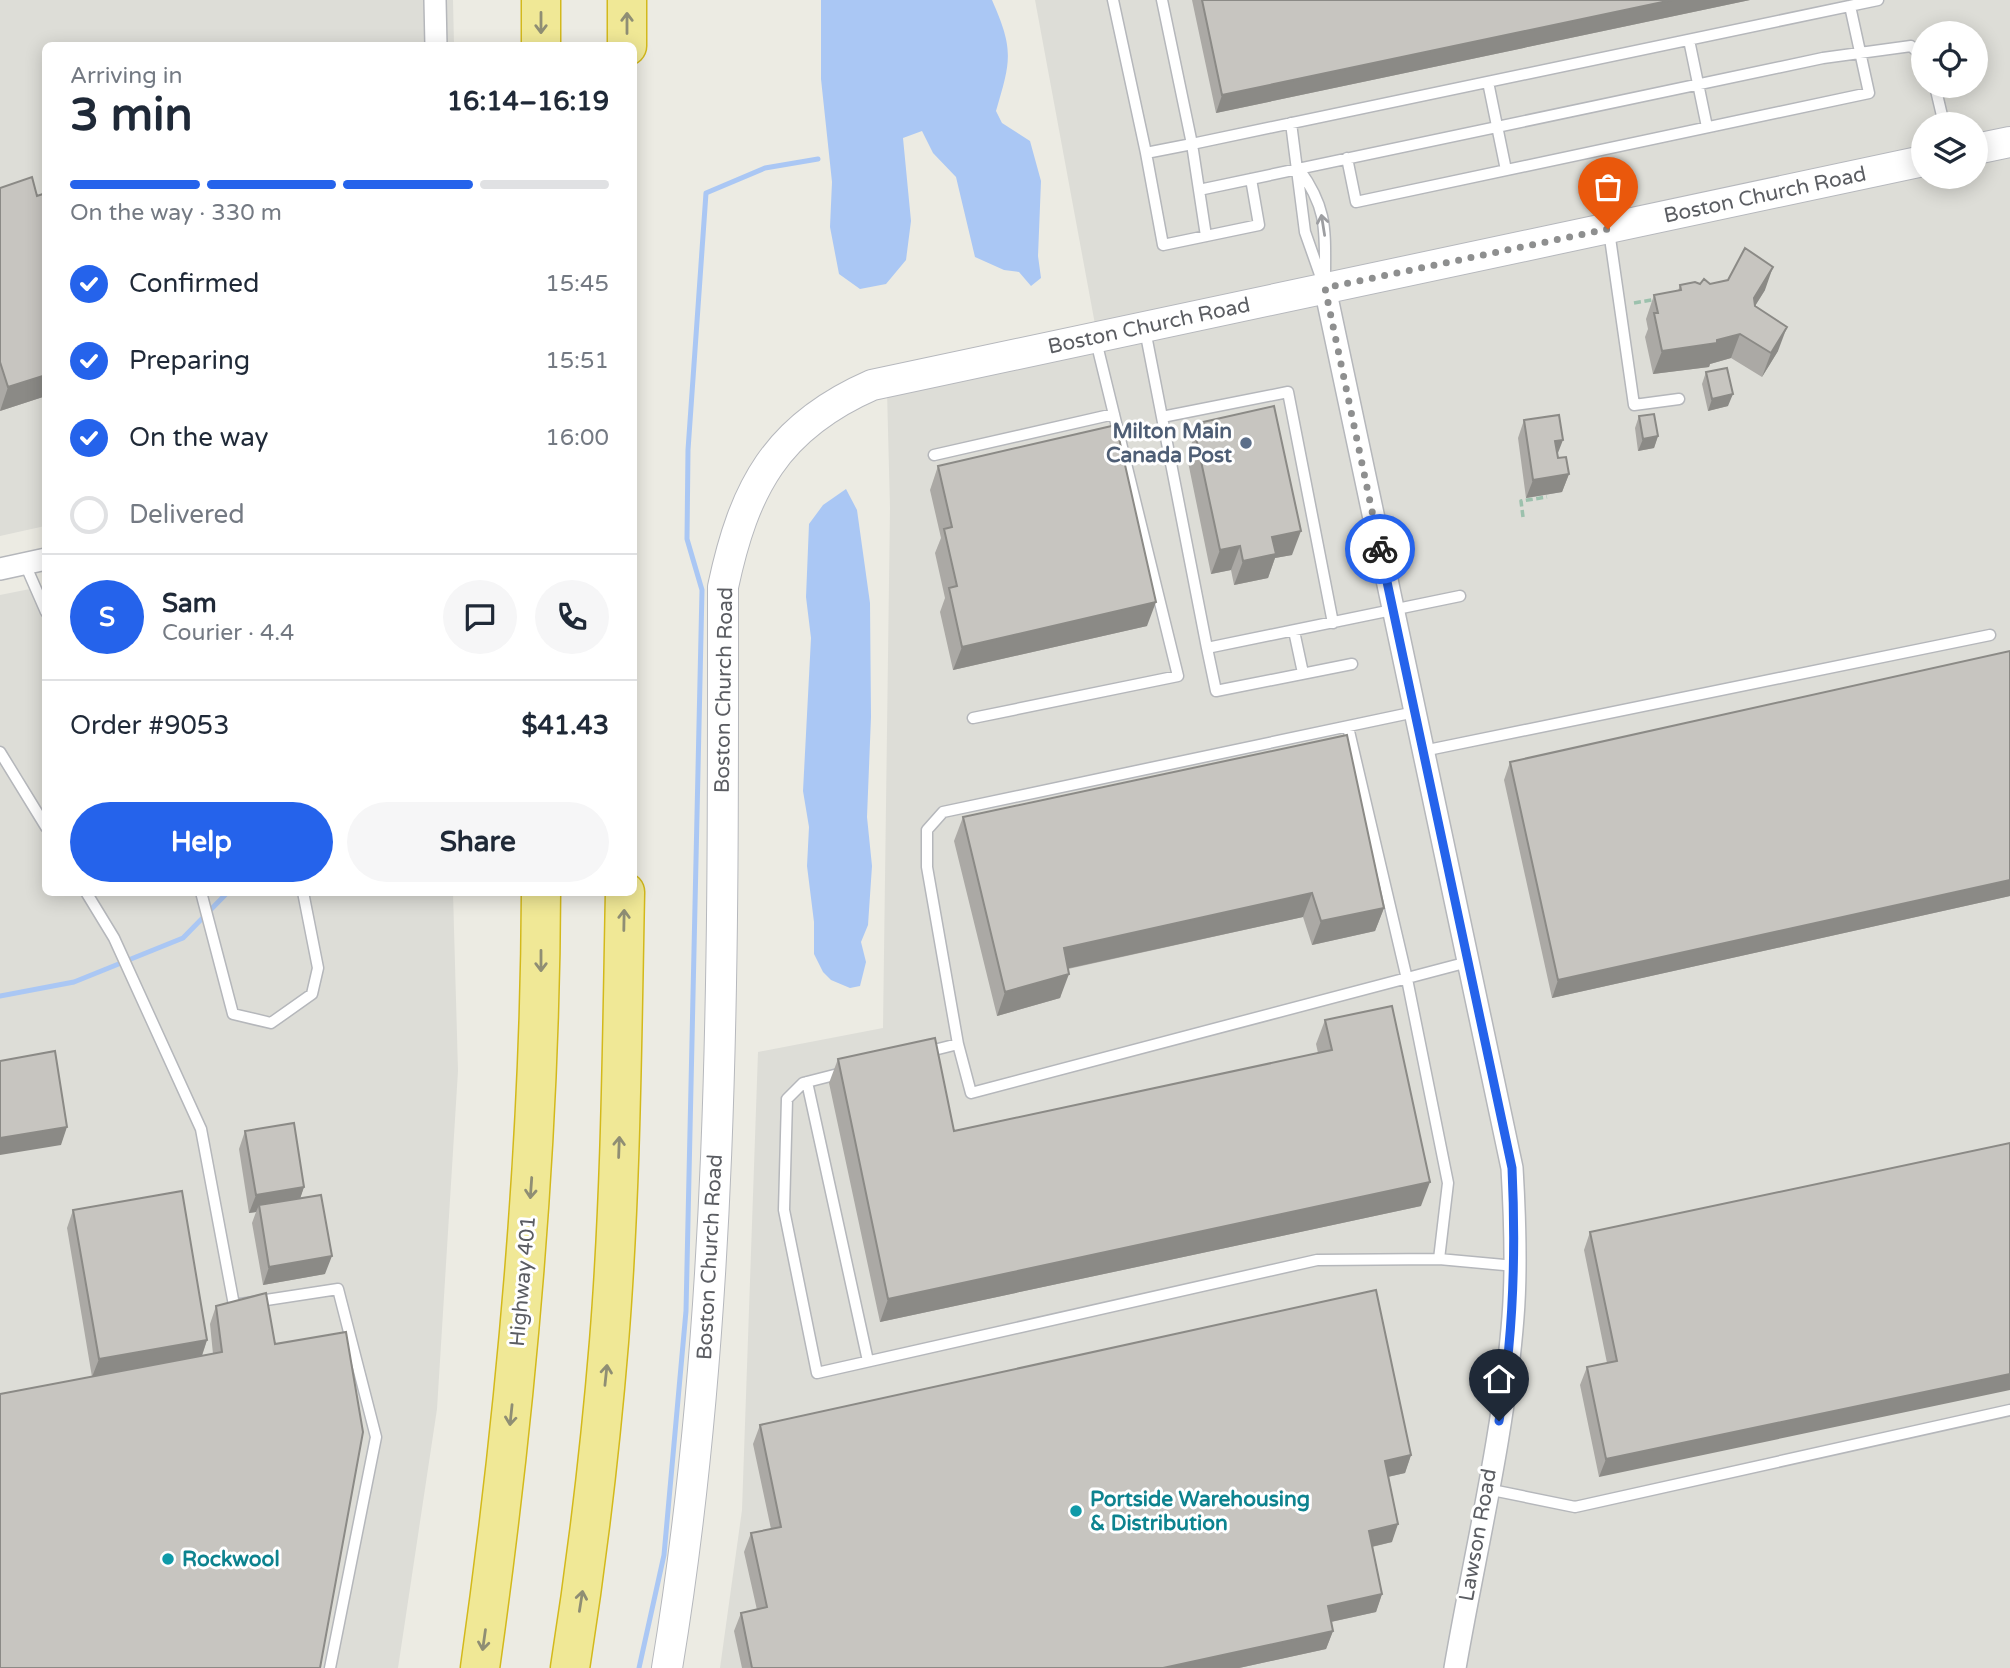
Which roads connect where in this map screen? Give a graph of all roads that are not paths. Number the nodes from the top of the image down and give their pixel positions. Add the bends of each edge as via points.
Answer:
1 (435, 0) edge
2 (541, 0) edge
3 (627, 0) edge
4 (1113, 0) edge
5 (1162, 0) edge
6 (1878, 0) edge
7 (1850, 6) junction
8 (1689, 40) junction
9 (436, 42) edge
10 (541, 42) edge
11 (627, 42) edge
12 (1911, 46) edge
13 (1860, 53) junction
14 (1488, 82) junction
15 (1698, 84) junction
16 (1291, 123) junction
17 (1497, 127) junction
18 (1707, 127) junction
19 (2010, 142) edge
20 (1192, 144) junction
21 (1988, 147) edge
22 (1146, 153) junction
23 (1347, 158) junction
24 (1911, 164) edge
25 (1298, 169) junction
26 (1506, 170) junction
27 (1251, 179) junction
28 (1199, 190) junction
29 (1608, 229) junction
30 (1206, 236) junction
31 (1325, 288) junction
32 (1145, 327) junction
33 (1096, 337) junction
34 (1679, 399) dead end
35 (1114, 414) junction
36 (1162, 417) junction
37 (934, 455) dead end
38 (35, 562) edge
39 (0, 569) edge
40 (42, 594) edge
41 (1460, 596) dead end
42 (1394, 611) junction
43 (1333, 623) junction
44 (1294, 631) junction
45 (1990, 635) dead end
46 (1207, 648) junction
47 (1352, 664) dead end
48 (1303, 673) junction
49 (1415, 712) junction
50 (973, 718) dead end
51 (1348, 727) junction
52 (1423, 751) junction
53 (0, 752) edge
54 (42, 820) edge
55 (88, 896) edge
56 (202, 896) edge
57 (304, 896) edge
58 (541, 896) edge
59 (625, 896) edge
60 (1468, 962) junction
61 (1407, 979) junction
62 (958, 1044) junction
63 (908, 1057) edge
64 (857, 1069) edge
65 (807, 1082) junction
66 (1439, 1259) junction
67 (1515, 1266) junction
68 (868, 1361) junction
69 (2010, 1410) edge
70 (1487, 1489) junction
71 (330, 1668) edge
72 (480, 1668) edge
73 (570, 1668) edge
74 (667, 1668) edge
75 (1455, 1668) edge

1 - 9 street
2 -> 10 highway
11 -> 3 highway
4 - 22 lane
5 - 20 lane
6 - 7 lane
7 - 8 lane
7 - 13 lane
8 - 14 lane
8 - 15 lane
12 - 13 lane
13 - 15 lane
13 - 18 lane via 1869,93
14 - 16 lane
14 - 17 lane
15 - 17 lane
15 - 18 lane
16 - 20 lane
16 - 25 lane
17 - 23 lane
17 - 26 lane
18 - 26 lane
19 - 21 street
20 - 22 lane
20 - 28 lane
22 - 30 lane via 1163,245
23 - 25 lane
23 - 26 lane via 1356,202
24 - 29 street, Boston Church Road
25 - 27 lane
25 - 31 lane via 1305,232
31 -> 25 lane via 1325,231 1317,194
27 - 28 lane
27 - 30 lane via 1259,225
28 - 30 lane
29 - 31 street, Boston Church Road
29 - 34 lane via 1634,405
31 - 32 street, Boston Church Road
31 - 42 street, Lawson Road
32 - 33 street, Boston Church Road
32 - 36 lane
33 - 35 lane
33 - 74 street, Boston Church Road via 872,385 841,398 791,435 769,462 734,537 723,587 723,1003 708,1335
35 - 37 lane
35 - 50 lane via 1178,676
36 - 43 lane via 1287,392
36 - 46 lane
38 - 39 street
38 - 40 lane
41 - 42 lane
42 - 43 lane
42 - 49 street, Lawson Road
43 - 44 lane
44 - 46 lane
44 - 48 lane
45 - 52 lane
46 - 48 lane via 1216,691
47 - 48 lane
49 - 51 lane
49 - 52 street, Lawson Road
51 - 61 lane
51 - 62 lane via 943,812 927,830 927,867
52 - 60 street, Lawson Road
53 - 54 lane
55 - 71 lane via 114,938 201,1129 234,1305 338,1289 376,1437
56 - 57 lane via 233,1014 271,1023 312,994 318,968
58 -> 72 highway, Highway 401 via 540,1041 520,1328
73 -> 59 highway via 587,1562 609,1342
60 - 61 lane
60 - 67 street, Lawson Road via 1512,1168
61 - 62 lane via 971,1093
61 - 66 lane via 1448,1183
62 - 63 lane
64 - 65 lane
65 - 68 lane
65 - 68 lane via 787,1099 784,1210 817,1373
66 - 67 lane
66 - 68 lane via 1317,1260
67 - 70 street, Lawson Road via 1513,1317
69 - 70 lane via 1575,1507
70 - 75 street, Lawson Road

